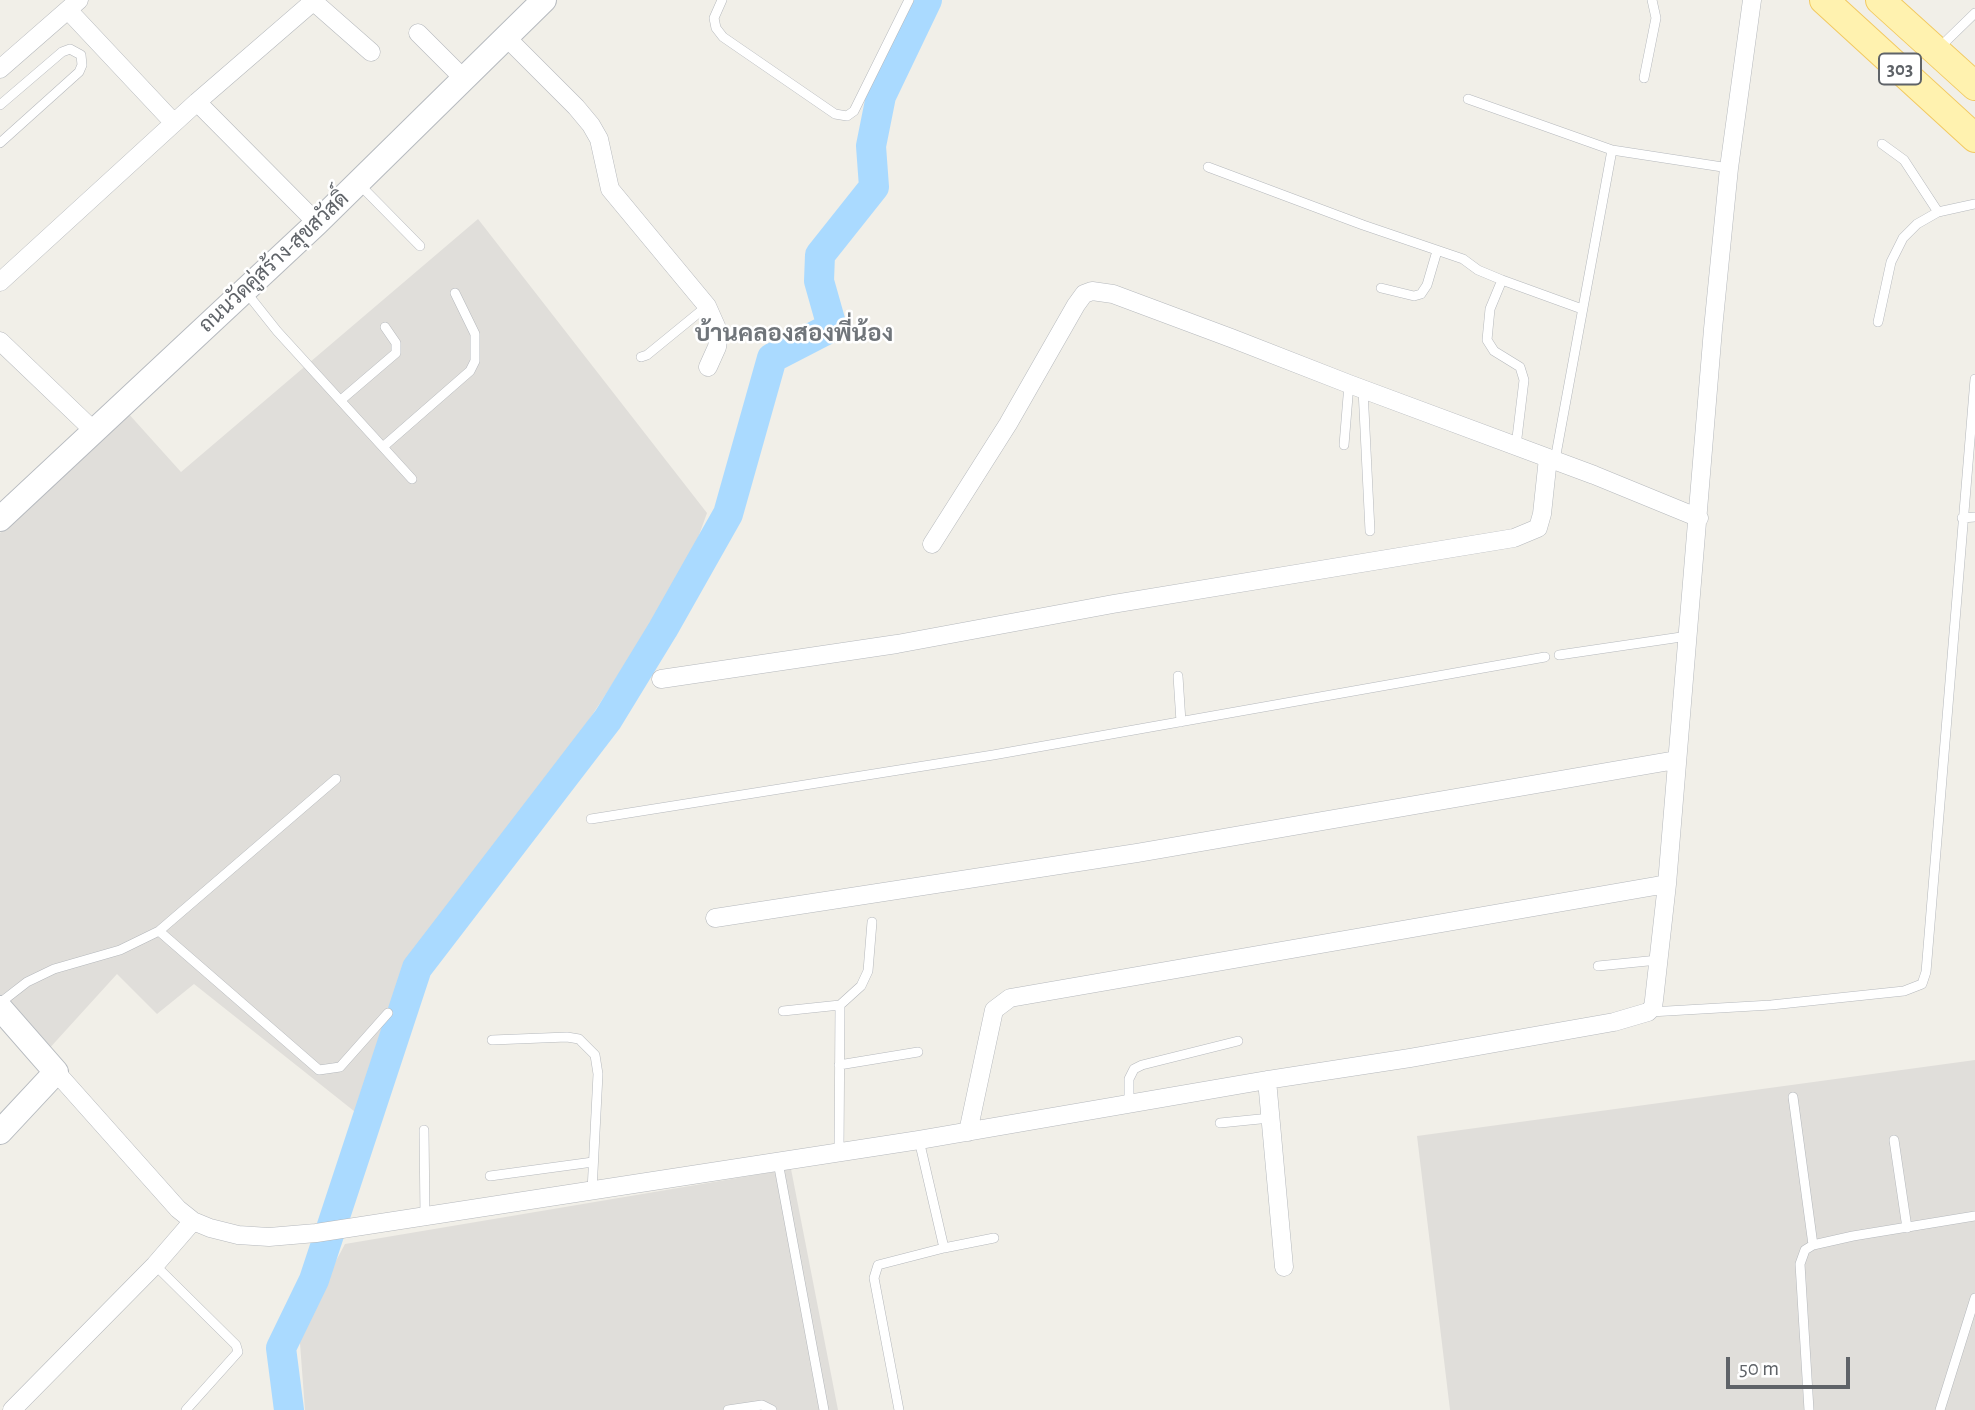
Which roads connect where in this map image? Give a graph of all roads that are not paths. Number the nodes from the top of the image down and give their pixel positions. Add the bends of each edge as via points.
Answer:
1 (544, 0) edge
2 (722, 0) edge
3 (909, 0) edge
4 (1652, 0) edge
5 (1752, 0) edge
6 (1824, 0) edge
7 (1880, 0) edge
8 (314, 1) edge
9 (73, 5) edge
10 (1975, 13) edge
11 (418, 33) dead end
12 (506, 37) junction
13 (1937, 51) junction
14 (371, 52) dead end
15 (0, 69) edge
16 (1644, 78) dead end
17 (464, 79) junction
18 (1975, 86) edge
19 (1468, 99) dead end
20 (197, 102) junction
21 (0, 105) edge
22 (174, 123) junction
23 (1975, 138) edge
24 (0, 143) edge
25 (1882, 144) dead end
26 (1612, 149) junction
27 (1208, 167) dead end
28 (1729, 168) junction
29 (358, 183) junction
30 (1975, 204) edge
31 (1938, 212) junction
32 (317, 223) junction
33 (420, 246) dead end
34 (1437, 251) junction
35 (1502, 280) junction
36 (0, 282) edge
37 (1381, 288) dead end
38 (244, 290) junction
39 (455, 293) dead end
40 (707, 306) junction
41 (1582, 309) junction
42 (1878, 322) dead end
43 (385, 327) dead end
44 (0, 341) edge
45 (641, 357) dead end
46 (708, 367) dead end
47 (1975, 379) edge
48 (1356, 387) junction
49 (341, 400) junction
50 (94, 431) junction
51 (1345, 445) dead end
52 (384, 446) junction
53 (1516, 446) junction
54 (1552, 459) junction
55 (412, 479) dead end
56 (1975, 517) edge
57 (1699, 518) junction
58 (1962, 518) junction
59 (0, 519) edge
60 (1370, 531) dead end
61 (932, 544) dead end
62 (1688, 636) junction
63 (1559, 655) dead end
64 (1545, 657) dead end
65 (1178, 676) dead end
66 (661, 679) dead end
67 (1181, 722) junction
68 (1676, 760) junction
69 (336, 779) dead end
70 (591, 819) dead end
71 (1667, 884) junction
72 (715, 918) dead end
73 (872, 922) dead end
74 (159, 931) junction
75 (1658, 960) junction
76 (1598, 965) dead end
77 (0, 1005) edge
78 (840, 1005) junction
79 (783, 1011) dead end
80 (1648, 1012) junction
81 (388, 1013) dead end
82 (492, 1040) dead end
83 (1238, 1041) dead end
84 (918, 1052) dead end
85 (839, 1065) junction
86 (56, 1072) junction
87 (1267, 1080) junction
88 (1793, 1097) dead end
89 (1129, 1104) junction
90 (1270, 1118) junction
91 (1220, 1123) dead end
92 (424, 1130) dead end
93 (0, 1132) edge
94 (968, 1132) junction
95 (919, 1140) junction
96 (1894, 1140) dead end
97 (839, 1153) junction
98 (593, 1162) junction
99 (778, 1163) junction
100 (490, 1176) dead end
101 (592, 1191) junction
102 (1975, 1216) edge
103 (425, 1217) junction
104 (193, 1221) junction
105 (1908, 1228) junction
106 (994, 1238) dead end
107 (1813, 1245) junction
108 (944, 1248) junction
109 (155, 1265) junction
110 (1284, 1267) dead end
111 (1975, 1298) edge
112 (12, 1410) edge
113 (186, 1410) edge
114 (728, 1410) edge
115 (772, 1410) edge
116 (824, 1410) edge
117 (899, 1410) edge
118 (1809, 1410) edge
119 (1940, 1410) edge

1 - 12 street, ถนนวัดคู่สร้าง-สุขสวัสดิ์
2 - 3 lane via 714,18 723,37 835,114 847,116 854,111
4 - 16 lane via 1656,18
5 - 28 street
6 - 23 main road, 303
7 - 13 main road, 303
8 - 14 street
8 - 20 street
9 - 15 street
9 - 22 street
10 - 13 lane
11 - 17 street
12 - 17 street, ถนนวัดคู่สร้าง-สุขสวัสดิ์
12 - 40 street via 591,125 610,189
13 - 18 main road, 303
17 - 29 street, ถนนวัดคู่สร้าง-สุขสวัสดิ์
19 - 26 lane
20 - 22 street
20 - 32 street
21 - 24 lane via 62,52 70,49 81,55 79,72
22 - 36 street
25 - 31 lane via 1903,160
26 - 28 lane
26 - 41 lane
27 - 34 lane
28 - 57 street
29 - 32 street, ถนนวัดคู่สร้าง-สุขสวัสดิ์
29 - 33 lane
30 - 31 lane
31 - 42 lane via 1902,238 1891,262
32 - 38 street, ถนนวัดคู่สร้าง-สุขสวัสดิ์
34 - 35 lane
34 - 37 lane via 1421,294
35 - 41 lane
35 - 53 lane via 1490,309 1487,340 1494,351 1520,367 1524,380
38 - 49 lane
38 - 50 street, ถนนวัดคู่สร้าง-สุขสวัสดิ์
39 - 52 lane via 475,334 475,361 470,371
40 - 45 lane
40 - 46 street via 719,333
41 - 54 lane
43 - 49 lane via 396,343 396,353
44 - 50 street
47 - 58 lane
48 - 51 lane
48 - 53 street
48 - 60 lane
48 - 61 street via 1113,294 1084,294
49 - 52 lane
50 - 59 street, ถนนวัดคู่สร้าง-สุขสวัสดิ์
52 - 55 lane
53 - 54 street
54 - 57 street
54 - 66 street via 1538,528 1514,538 897,645
56 - 58 lane
57 - 62 street
58 - 80 lane via 1922,984 1904,991 1771,1005
62 - 63 lane
62 - 68 street
64 - 67 lane
65 - 67 lane
67 - 70 lane
68 - 71 street
68 - 72 street via 1124,856
69 - 74 lane
71 - 75 street
71 - 94 street via 1010,998 994,1010
73 - 78 lane via 868,971 861,986
74 - 77 lane via 120,950 54,969 27,982
74 - 81 lane via 319,1070 340,1067
75 - 76 lane
75 - 80 street via 1654,1000
77 - 86 street
78 - 79 lane
78 - 85 lane
80 - 87 street via 1614,1022
82 - 98 lane via 567,1037 579,1039 595,1055
83 - 89 lane via 1134,1069 1129,1079
84 - 85 lane
85 - 97 lane
86 - 93 street
86 - 104 street
87 - 89 street
87 - 90 street
88 - 107 lane
89 - 94 street
90 - 91 lane
90 - 110 street
92 - 103 lane
94 - 95 street
95 - 97 street
95 - 108 lane
96 - 105 lane
97 - 99 street
98 - 100 lane
98 - 101 lane
99 - 101 street
99 - 116 lane
101 - 103 street
102 - 105 lane
103 - 104 street via 269,1237 238,1235
104 - 109 street
105 - 107 lane
106 - 108 lane
107 - 118 lane via 1805,1250 1800,1264
108 - 117 lane via 878,1265 875,1271
109 - 112 street
109 - 113 lane via 236,1345 237,1352
111 - 119 lane
114 - 115 lane via 762,1405

